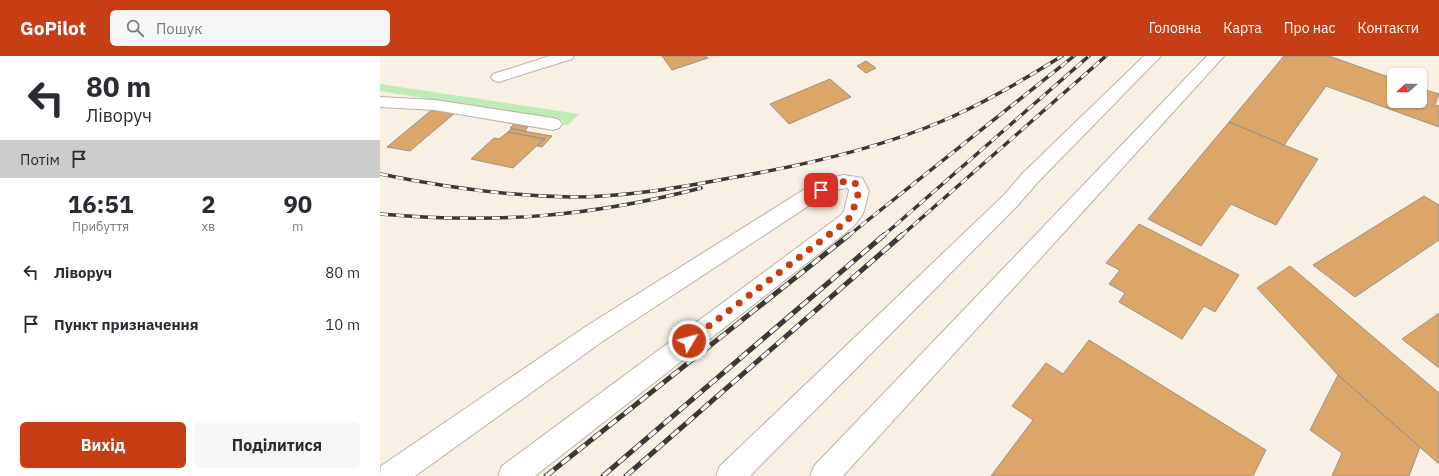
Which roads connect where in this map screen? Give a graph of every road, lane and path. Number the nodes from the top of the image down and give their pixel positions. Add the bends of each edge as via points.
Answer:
1 (566, 56) edge
2 (1152, 56) edge
3 (1216, 56) edge
4 (499, 77) dead end
5 (380, 102) edge
6 (552, 124) dead end
7 (391, 476) edge
8 (512, 476) edge
9 (730, 476) edge
10 (824, 476) edge

1 - 4 lane
2 - 9 lane via 1035,172 1011,200
3 - 10 lane
5 - 6 lane via 435,106
7 - 8 lane via 594,334 812,194 845,181 855,183 859,191 852,214 847,221

